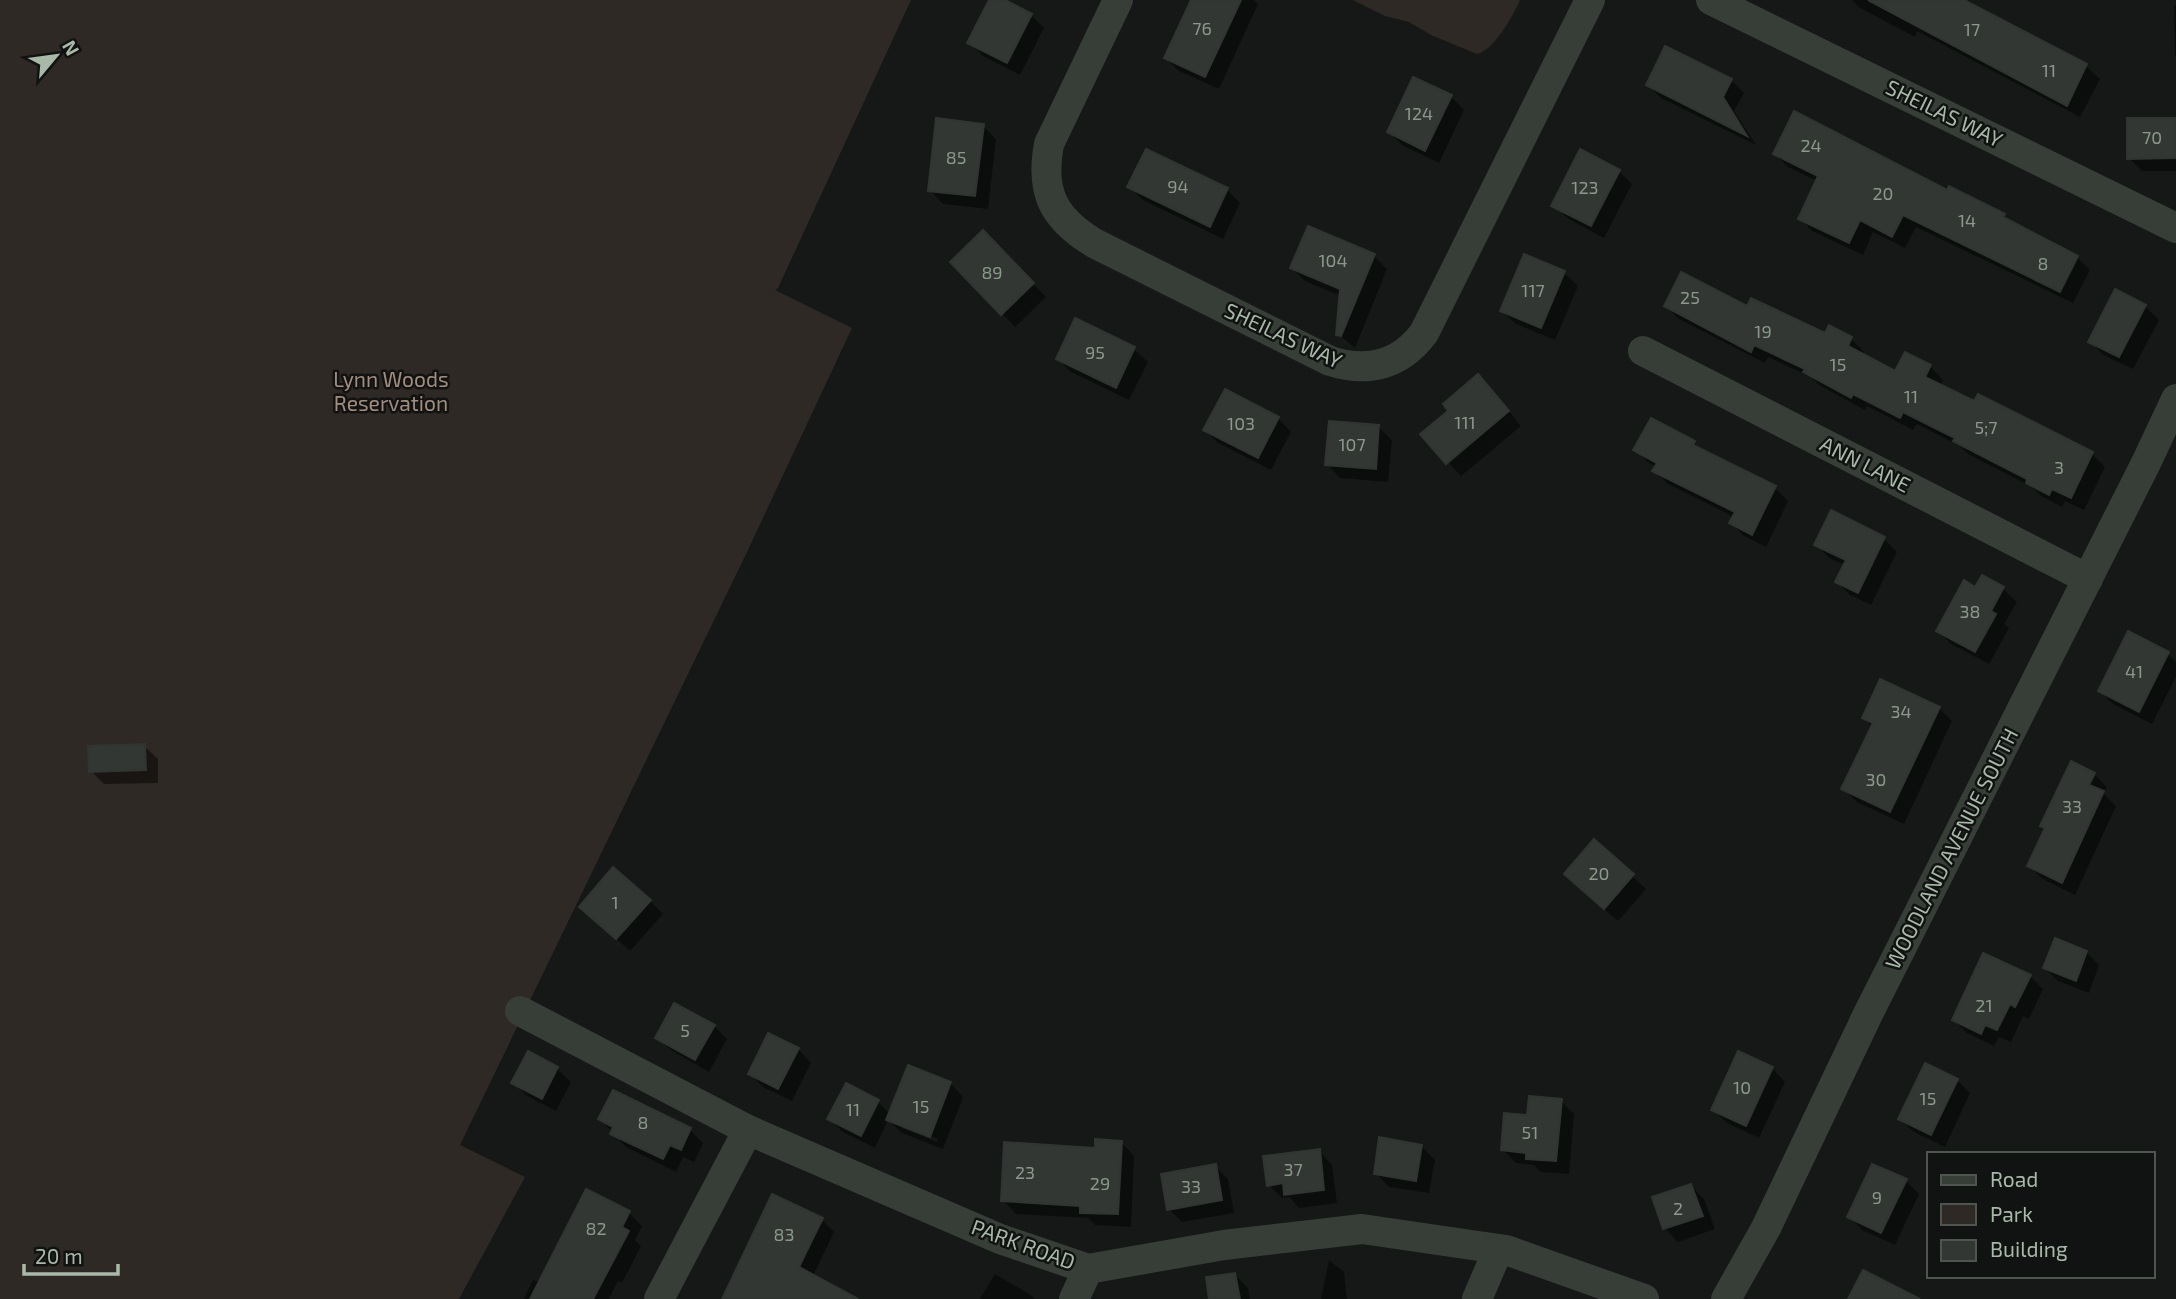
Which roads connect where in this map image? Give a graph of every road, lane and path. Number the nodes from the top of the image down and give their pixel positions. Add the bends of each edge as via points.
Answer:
1 (1118, 0) edge
2 (1590, 0) edge
3 (1712, 0) edge
4 (2176, 228) edge
5 (1643, 351) dead end
6 (2176, 399) edge
7 (2088, 579) junction
8 (520, 1011) dead end
9 (748, 1130) junction
10 (1499, 1250) junction
11 (1088, 1269) junction
12 (659, 1299) edge
13 (1073, 1299) edge
14 (1477, 1299) edge
15 (1644, 1299) edge
16 (1726, 1299) edge

1 - 2 street, SHEILAS WAY via 1049,144 1046,181 1056,209 1074,231 1094,243 1330,361 1366,368 1396,359 1424,333
3 - 4 street, SHEILAS WAY
5 - 7 street, ANN LANE
6 - 7 street, WOODLAND AVENUE SOUTH
7 - 16 street, WOODLAND AVENUE SOUTH via 1868,1014 1766,1228
8 - 9 street, PARK ROAD
9 - 11 street, PARK ROAD via 1000,1239
9 - 12 street
10 - 11 street, PARK ROAD via 1362,1229 1224,1245
10 - 14 street
10 - 15 street, PARK ROAD
11 - 13 street

